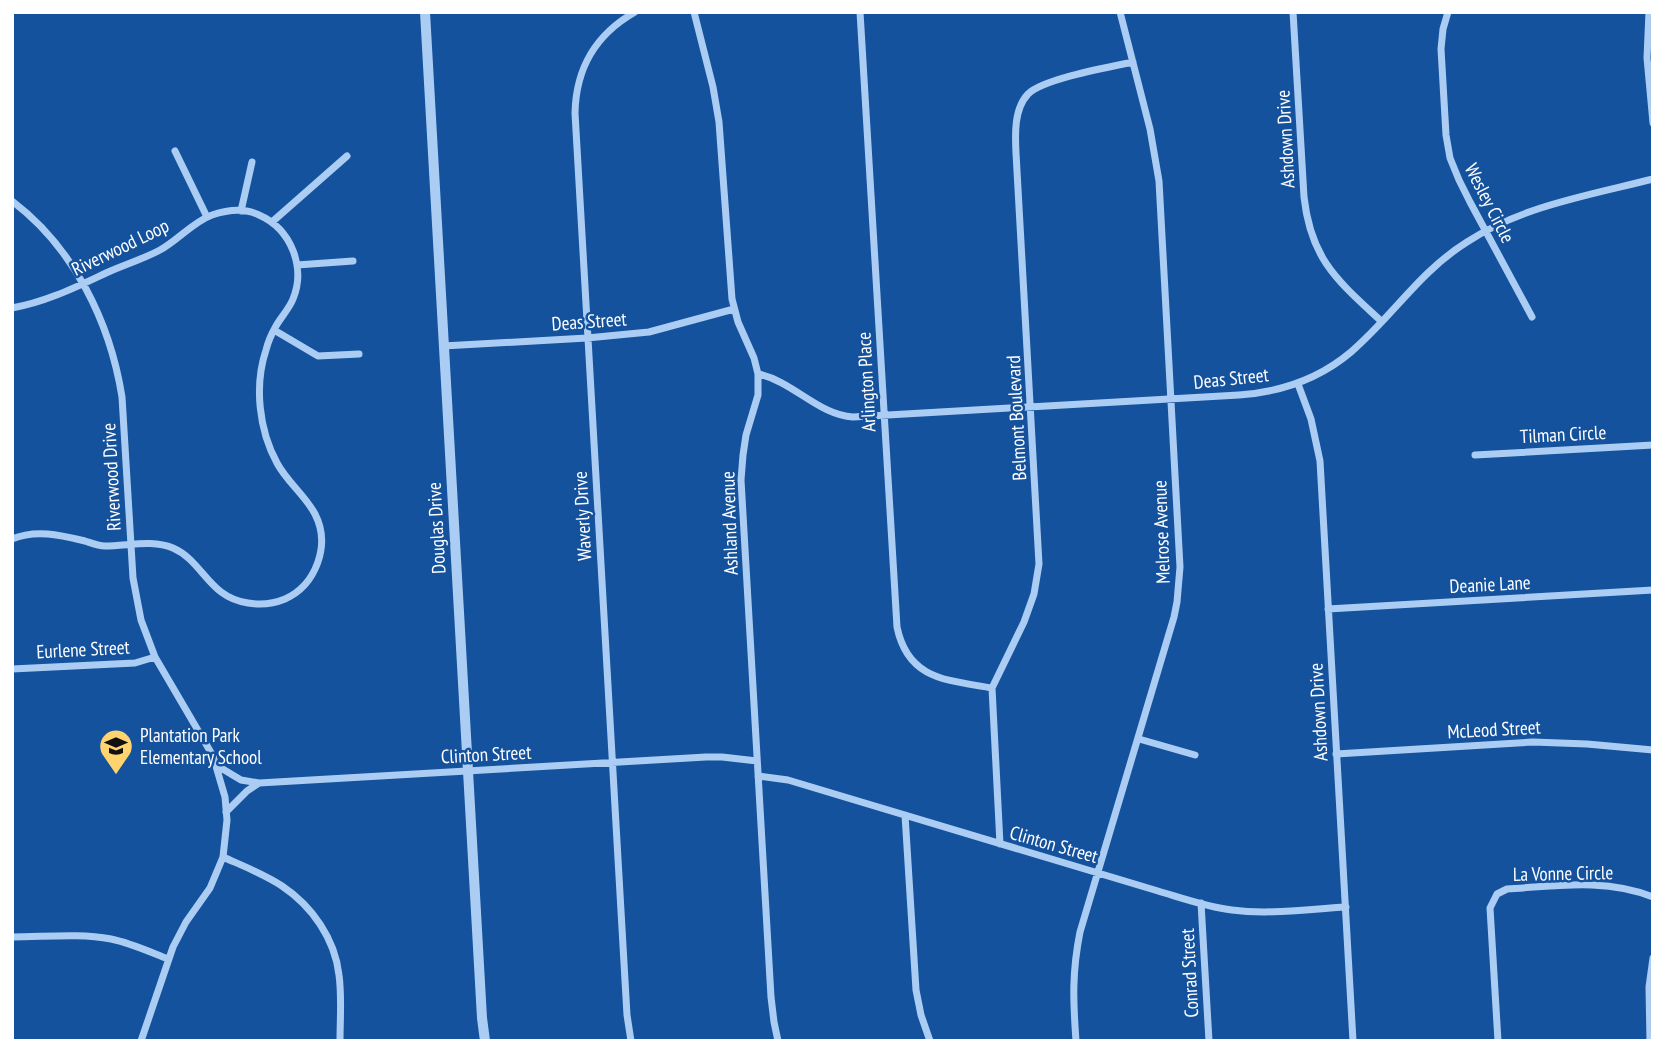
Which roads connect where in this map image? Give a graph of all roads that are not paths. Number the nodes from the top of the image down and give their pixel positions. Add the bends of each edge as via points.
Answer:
1 (425, 12) edge
2 (635, 12) edge
3 (694, 12) edge
4 (860, 12) edge
5 (1120, 12) edge
6 (1293, 12) edge
7 (1448, 12) edge
8 (1649, 12) edge
9 (1133, 62) junction
10 (1653, 123) edge
11 (175, 150) dead end
12 (347, 156) dead end
13 (252, 162) dead end
14 (1653, 179) edge
15 (12, 201) edge
16 (241, 211) junction
17 (207, 217) junction
18 (272, 222) junction
19 (1485, 230) junction
20 (353, 261) dead end
21 (297, 265) junction
22 (83, 284) junction
23 (12, 308) edge
24 (734, 309) junction
25 (1532, 317) dead end
26 (1381, 321) junction
27 (274, 330) junction
28 (587, 338) junction
29 (443, 346) junction
30 (359, 354) dead end
31 (758, 374) junction
32 (1298, 384) junction
33 (1171, 400) junction
34 (1031, 407) junction
35 (884, 416) junction
36 (1653, 445) edge
37 (1475, 455) dead end
38 (12, 539) edge
39 (131, 544) junction
40 (1653, 590) edge
41 (1328, 609) junction
42 (155, 657) junction
43 (12, 670) edge
44 (992, 688) junction
45 (1139, 739) junction
46 (1653, 750) edge
47 (1336, 754) junction
48 (1195, 755) dead end
49 (757, 761) junction
50 (612, 763) junction
51 (216, 765) junction
52 (468, 771) junction
53 (758, 776) junction
54 (260, 783) junction
55 (226, 812) junction
56 (905, 815) junction
57 (1000, 844) junction
58 (223, 857) junction
59 (1098, 873) junction
60 (1653, 897) edge
61 (1201, 903) junction
62 (1346, 907) junction
63 (12, 937) edge
64 (1653, 958) edge
65 (169, 959) junction
66 (141, 1041) edge
67 (340, 1041) edge
68 (485, 1041) edge
69 (631, 1041) edge
70 (778, 1041) edge
71 (930, 1041) edge
72 (1076, 1041) edge
73 (1209, 1041) edge
74 (1353, 1041) edge
75 (1498, 1041) edge
76 (1650, 1041) edge

1 - 29 street, Douglas Drive
2 - 28 street, Waverly Drive via 596,44 576,89
3 - 24 street, Ashland Avenue via 719,122
4 - 35 street, Arlington Place
5 - 9 street, Melrose Avenue
6 - 26 street, Ashdown Drive via 1309,224 1329,269
7 - 19 street, Wesley Circle via 1441,49 1448,148
8 - 10 street via 1647,58
9 - 33 street, Melrose Avenue via 1159,181
9 - 34 street, Belmont Boulevard via 1045,83 1028,94 1019,111 1015,145
11 - 17 street
12 - 18 street
13 - 16 street
14 - 19 street, Deas Street via 1543,207
15 - 22 street, Riverwood Drive via 46,233
16 - 17 street, Riverwood Loop
16 - 18 street, Riverwood Loop
17 - 22 street, Riverwood Loop via 159,250
18 - 21 street via 291,245
19 - 25 street, Wesley Circle
19 - 26 street, Deas Street via 1428,272
20 - 21 street
21 - 27 street via 293,299
22 - 23 street, Riverwood Loop
22 - 39 street, Riverwood Drive via 107,334 119,377
24 - 28 street, Deas Street via 649,332
24 - 31 street, Ashland Avenue
26 - 32 street, Deas Street via 1341,360
27 - 30 street via 318,356
27 - 39 street via 262,363 260,405 277,463 310,505 320,527 318,560 307,581 284,600 241,602 223,594 178,550
28 - 29 street, Deas Street
28 - 50 street, Waverly Drive
29 - 52 street, Douglas Drive
31 - 35 street, Deas Street via 775,378 839,415
31 - 49 street, Ashland Avenue via 758,395 741,467
32 - 33 street, Deas Street via 1254,394
32 - 41 street, Ashdown Drive via 1320,461
33 - 34 street, Deas Street
33 - 45 street, Melrose Avenue via 1179,586
34 - 35 street, Deas Street
34 - 44 street, Belmont Boulevard via 1038,575 1024,622
35 - 44 street, Arlington Place via 896,616 902,645 928,674
36 - 37 street, Tilman Circle
38 - 39 street via 45,533 99,545
39 - 42 street, Riverwood Drive via 136,597
40 - 41 street, Deanie Lane
41 - 47 street, Ashdown Drive
42 - 43 street, Eurlene Street via 135,663
42 - 51 street, Riverwood Drive
44 - 57 street, Belmont Boulevard
45 - 48 street
45 - 59 street, Melrose Avenue
46 - 47 street, McLeod Street via 1533,742
47 - 62 street, Ashdown Drive
49 - 50 street, Clinton Street via 706,757
49 - 53 street, Ashland Avenue
50 - 52 street, Clinton Street
50 - 69 street, Waverly Drive
51 - 54 street, Clinton Street via 241,780
51 - 55 street, Riverwood Drive
52 - 54 street, Clinton Street
52 - 68 street, Douglas Drive
53 - 56 street, Clinton Street via 788,780
53 - 70 street, Ashland Avenue via 771,997
54 - 55 street
55 - 58 street, Riverwood Drive
56 - 57 street, Clinton Street
56 - 71 street via 916,990
57 - 59 street, Clinton Street
58 - 65 street, Riverwood Drive
58 - 67 street via 281,885 321,926 339,975
59 - 61 street, Clinton Street
59 - 72 street, Melrose Avenue via 1074,965
60 - 75 street, La Vonne Circle via 1630,889 1579,884 1507,888 1497,894 1490,908
61 - 62 street, Clinton Street via 1243,911
61 - 73 street, Conrad Street
62 - 74 street, Ashdown Drive
63 - 65 street via 100,937
64 - 76 street
65 - 66 street, Riverwood Drive

